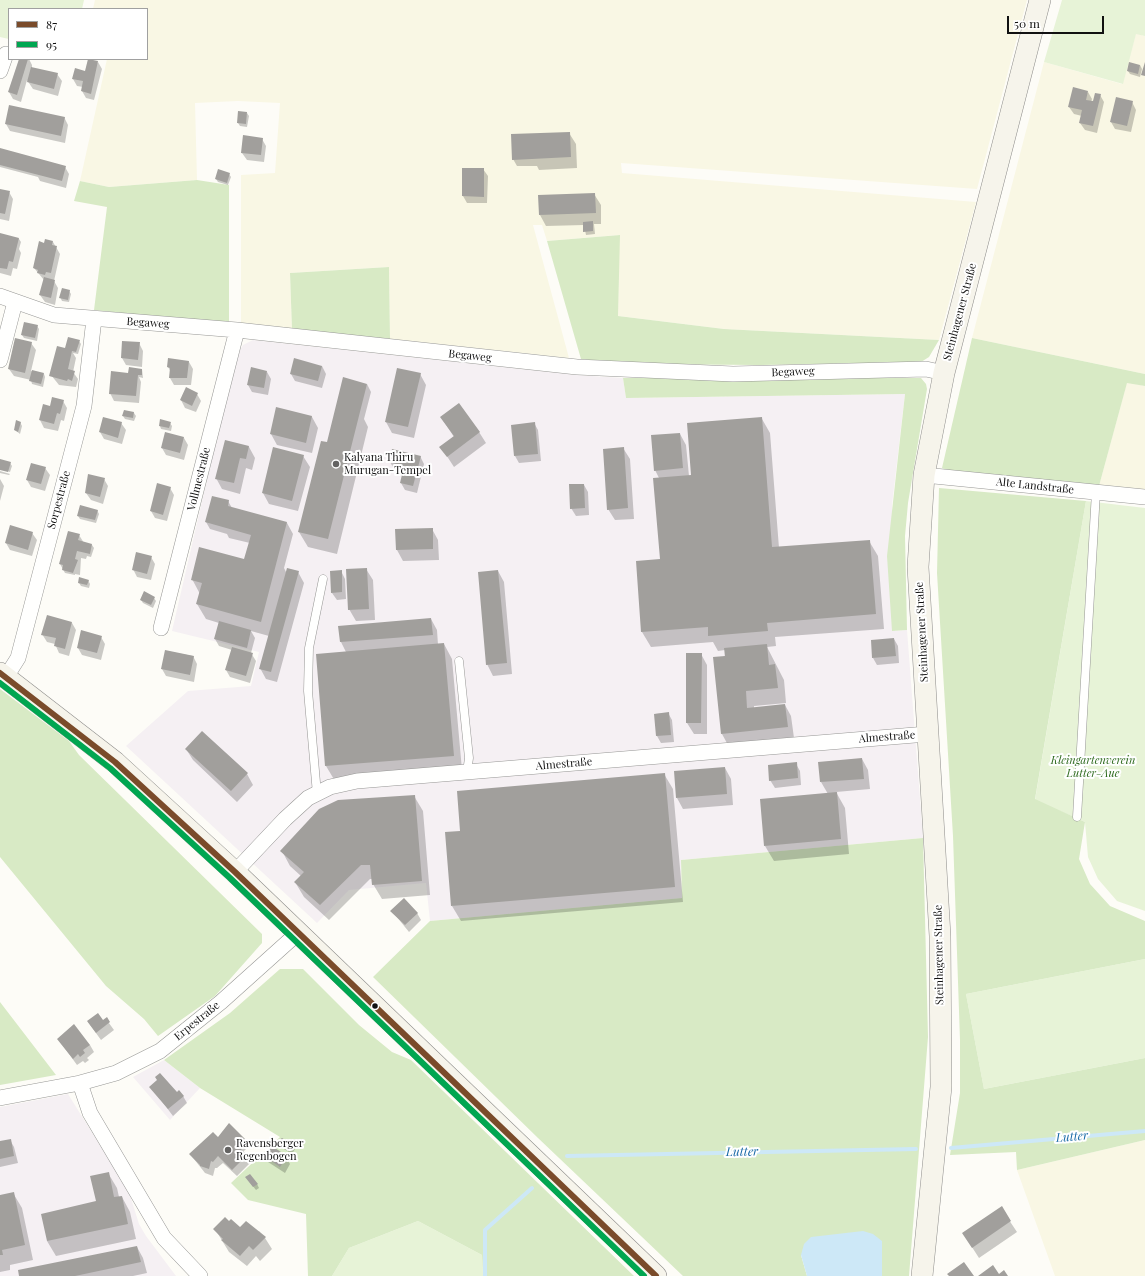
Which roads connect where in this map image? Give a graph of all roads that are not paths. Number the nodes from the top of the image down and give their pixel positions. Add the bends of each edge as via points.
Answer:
1 (1040, 0) edge
2 (6, 54) dead end
3 (0, 71) edge
4 (0, 296) edge
5 (15, 302) junction
6 (94, 319) junction
7 (237, 330) junction
8 (0, 360) edge
9 (944, 373) junction
10 (924, 475) junction
11 (1096, 492) junction
12 (1145, 497) edge
13 (323, 579) dead end
14 (160, 628) dead end
15 (459, 661) dead end
16 (3, 675) edge
17 (927, 734) junction
18 (467, 772) junction
19 (317, 794) junction
20 (1077, 817) dead end
21 (235, 872) junction
22 (299, 932) junction
23 (80, 1083) junction
24 (0, 1098) edge
25 (200, 1276) edge
26 (656, 1276) edge
27 (922, 1276) edge

1 - 9 main road, Steinhagener Straße
2 - 3 street
4 - 5 street, Begaweg
5 - 6 street, Begaweg via 54,315
5 - 8 street
6 - 7 street, Begaweg
6 - 16 street, Sorpestraße via 84,406 18,658
7 - 9 street, Begaweg via 578,367 733,374 926,369
7 - 14 street, Vollmestraße
9 - 10 main road, Steinhagener Straße
10 - 11 street, Alte Landstraße
10 - 17 main road, Steinhagener Straße via 918,567
11 - 12 street, Alte Landstraße
11 - 20 lane
13 - 19 lane via 309,648 308,691
15 - 18 lane via 468,758
16 - 21 main road via 115,762
17 - 18 street, Almestraße
17 - 27 main road, Steinhagener Straße via 940,936 941,1087
18 - 19 street, Almestraße via 357,781 330,787
19 - 21 street, Almestraße via 308,798 285,819
21 - 22 main road
22 - 23 street, Erpestraße via 221,1002 160,1051 116,1073
22 - 26 main road via 554,1181
23 - 24 street, Erpestraße
23 - 25 street via 90,1113 164,1238

